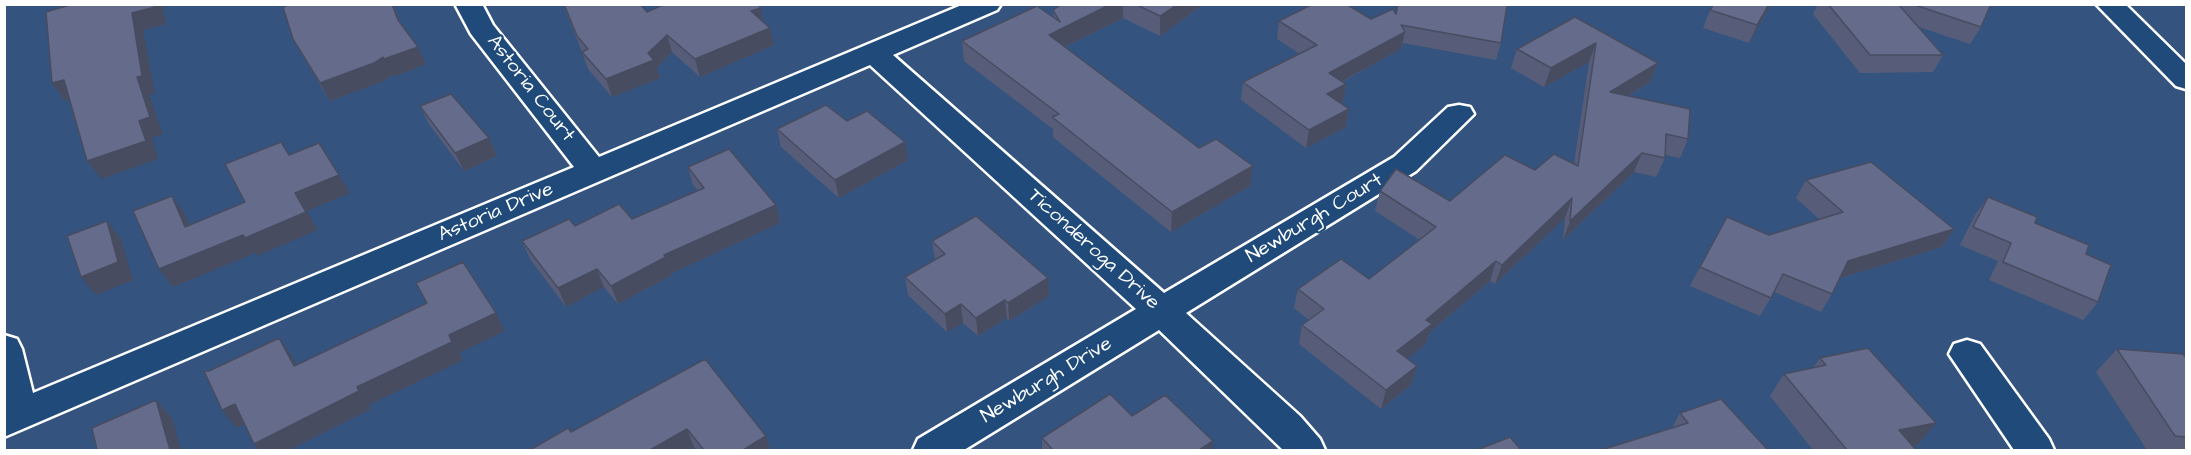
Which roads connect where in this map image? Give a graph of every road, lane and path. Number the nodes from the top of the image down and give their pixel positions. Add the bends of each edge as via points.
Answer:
1 (468, 4) edge
2 (988, 4) edge
3 (2109, 4) edge
4 (875, 54) junction
5 (2187, 80) edge
6 (1459, 114) dead end
7 (594, 171) junction
8 (1162, 312) junction
9 (4, 349) edge
10 (1966, 354) dead end
11 (12, 418) edge
12 (932, 450) edge
13 (1306, 450) edge
14 (2035, 450) edge

1 - 7 street, Astoria Court via 481,28
2 - 4 street, Astoria Drive
3 - 5 street
4 - 7 street, Astoria Drive
4 - 8 street, Ticonderoga Drive
6 - 8 street, Newburgh Court via 1405,164
7 - 11 street, Astoria Drive
8 - 12 street, Newburgh Drive
8 - 13 street, Ticonderoga Drive
9 - 11 street
10 - 14 street

